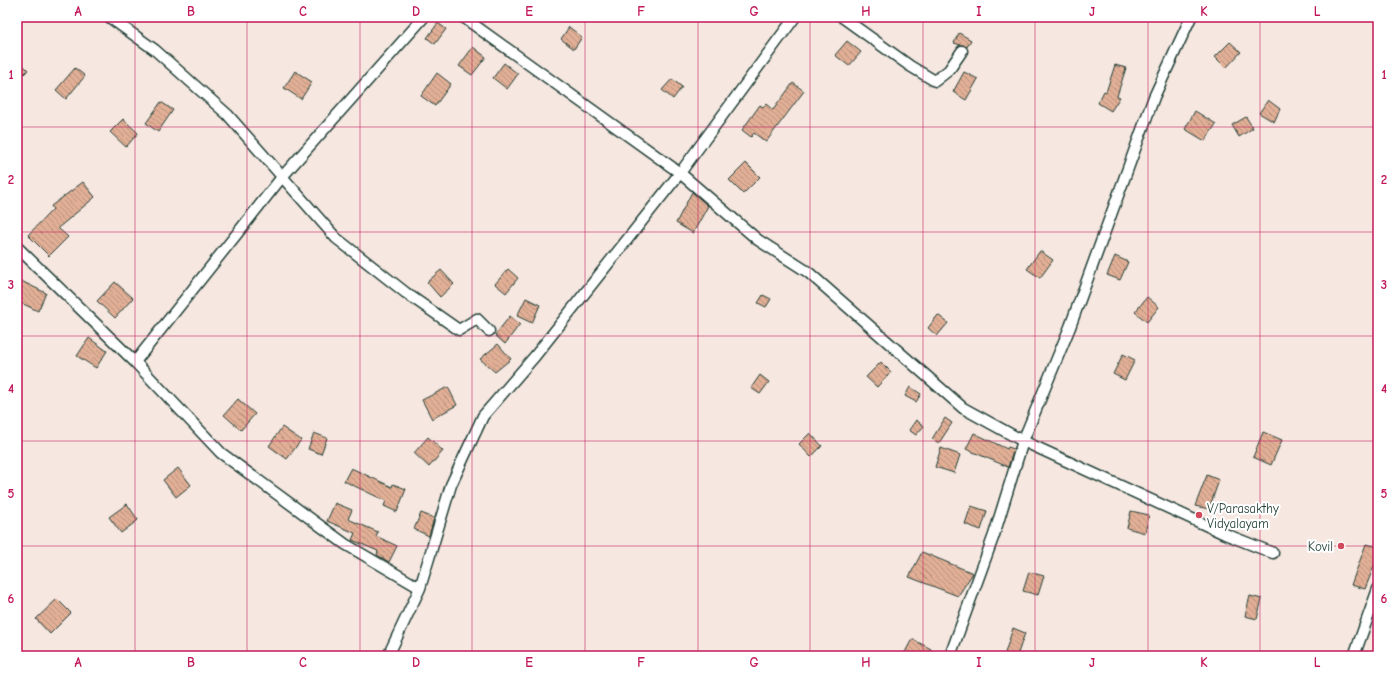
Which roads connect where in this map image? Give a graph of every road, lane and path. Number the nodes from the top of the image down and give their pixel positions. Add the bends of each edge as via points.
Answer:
1 (109, 17) edge
2 (424, 17) edge
3 (462, 17) edge
4 (795, 17) edge
5 (842, 17) edge
6 (1191, 17) edge
7 (962, 51) dead end
8 (680, 173) junction
9 (282, 177) junction
10 (17, 246) edge
11 (489, 331) dead end
12 (135, 362) junction
13 (1023, 441) junction
14 (1272, 553) dead end
15 (420, 588) junction
16 (1378, 589) edge
17 (388, 656) edge
18 (950, 656) edge
19 (1354, 656) edge

1 - 9 street via 155,50 228,116
2 - 9 street
3 - 8 street
4 - 8 street
5 - 7 street via 935,81 949,70
6 - 13 street via 1154,97 1070,327
8 - 13 street via 758,240 808,272 963,408
8 - 15 street via 535,356 483,416 451,485
9 - 11 street via 336,238 406,292 459,330 477,319
9 - 12 street
10 - 12 street
12 - 15 street via 222,453 345,544
13 - 14 street
13 - 18 street via 994,535
15 - 17 street
16 - 19 street

